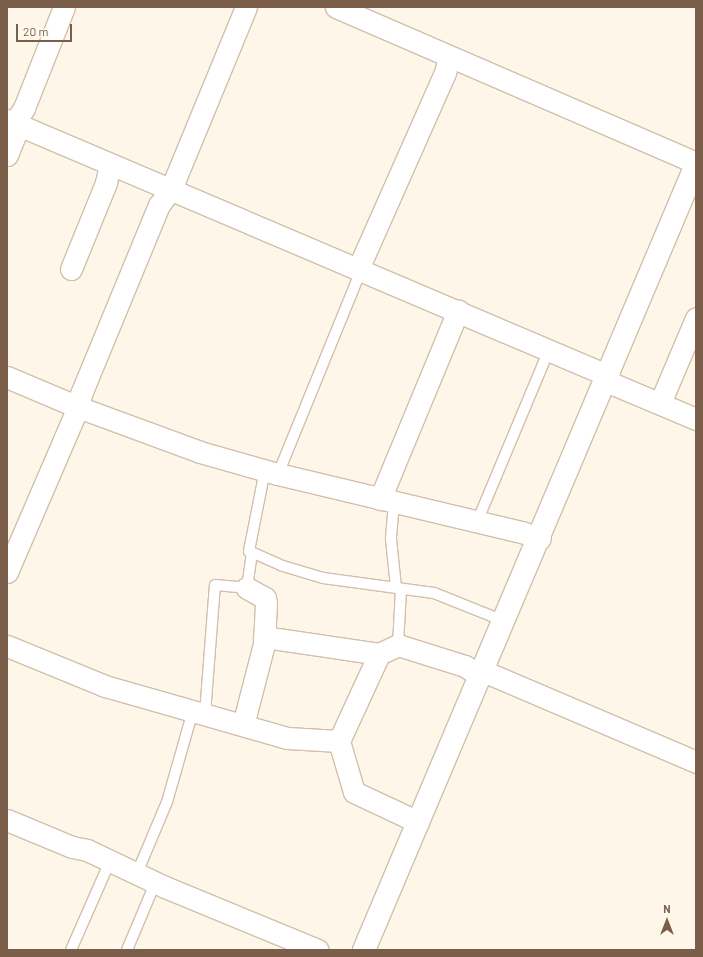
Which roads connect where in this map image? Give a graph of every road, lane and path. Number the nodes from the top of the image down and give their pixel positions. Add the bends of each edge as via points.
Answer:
1 (64, 7) edge
2 (246, 7) edge
3 (336, 7) edge
4 (449, 56) junction
5 (14, 122) edge
6 (7, 155) edge
7 (110, 164) junction
8 (696, 164) edge
9 (171, 190) junction
10 (71, 269) dead end
11 (359, 270) junction
12 (458, 311) junction
13 (696, 318) edge
14 (549, 350) junction
15 (7, 377) edge
16 (607, 378) junction
17 (660, 403) junction
18 (78, 407) junction
19 (696, 418) edge
20 (272, 472) junction
21 (387, 501) junction
22 (477, 522) junction
23 (540, 539) junction
24 (252, 552) junction
25 (7, 572) edge
26 (247, 588) junction
27 (398, 588) junction
28 (504, 621) junction
29 (264, 637) junction
30 (398, 644) junction
31 (7, 646) edge
32 (379, 654) junction
33 (482, 674) junction
34 (199, 713) junction
35 (243, 725) junction
36 (339, 741) junction
37 (696, 762) edge
38 (7, 820) edge
39 (418, 822) junction
40 (110, 861) junction
41 (146, 877) junction
42 (71, 950) edge
43 (127, 950) edge
44 (318, 950) edge
45 (364, 950) edge

1 - 5 street via 24,108
2 - 9 street
3 - 4 street
4 - 8 street
4 - 11 street
5 - 6 street
5 - 7 street
7 - 9 street
7 - 10 street via 106,183
8 - 16 street
9 - 11 street
9 - 18 street via 159,205 81,394
11 - 12 street
11 - 20 lane
12 - 14 street
12 - 21 street
13 - 17 street
14 - 16 street
14 - 22 lane
15 - 18 street
16 - 17 street
16 - 23 street
17 - 19 street
18 - 20 street via 200,452
18 - 25 street
20 - 21 street
20 - 24 lane via 249,551
21 - 22 street
21 - 27 lane
22 - 23 street
23 - 28 street
24 - 26 lane
24 - 27 lane via 323,578
26 - 29 street via 265,598
26 - 34 lane via 215,585
27 - 28 lane via 434,593
27 - 30 lane
28 - 33 street
29 - 32 street
29 - 35 street
30 - 32 street
30 - 33 street
31 - 34 street via 105,686
32 - 36 street
33 - 37 street
33 - 39 street
34 - 35 street
34 - 41 lane via 167,802
35 - 36 street via 287,738
36 - 39 street via 354,792
38 - 40 street
39 - 45 street
40 - 41 street
40 - 42 lane
41 - 43 lane
41 - 44 street

